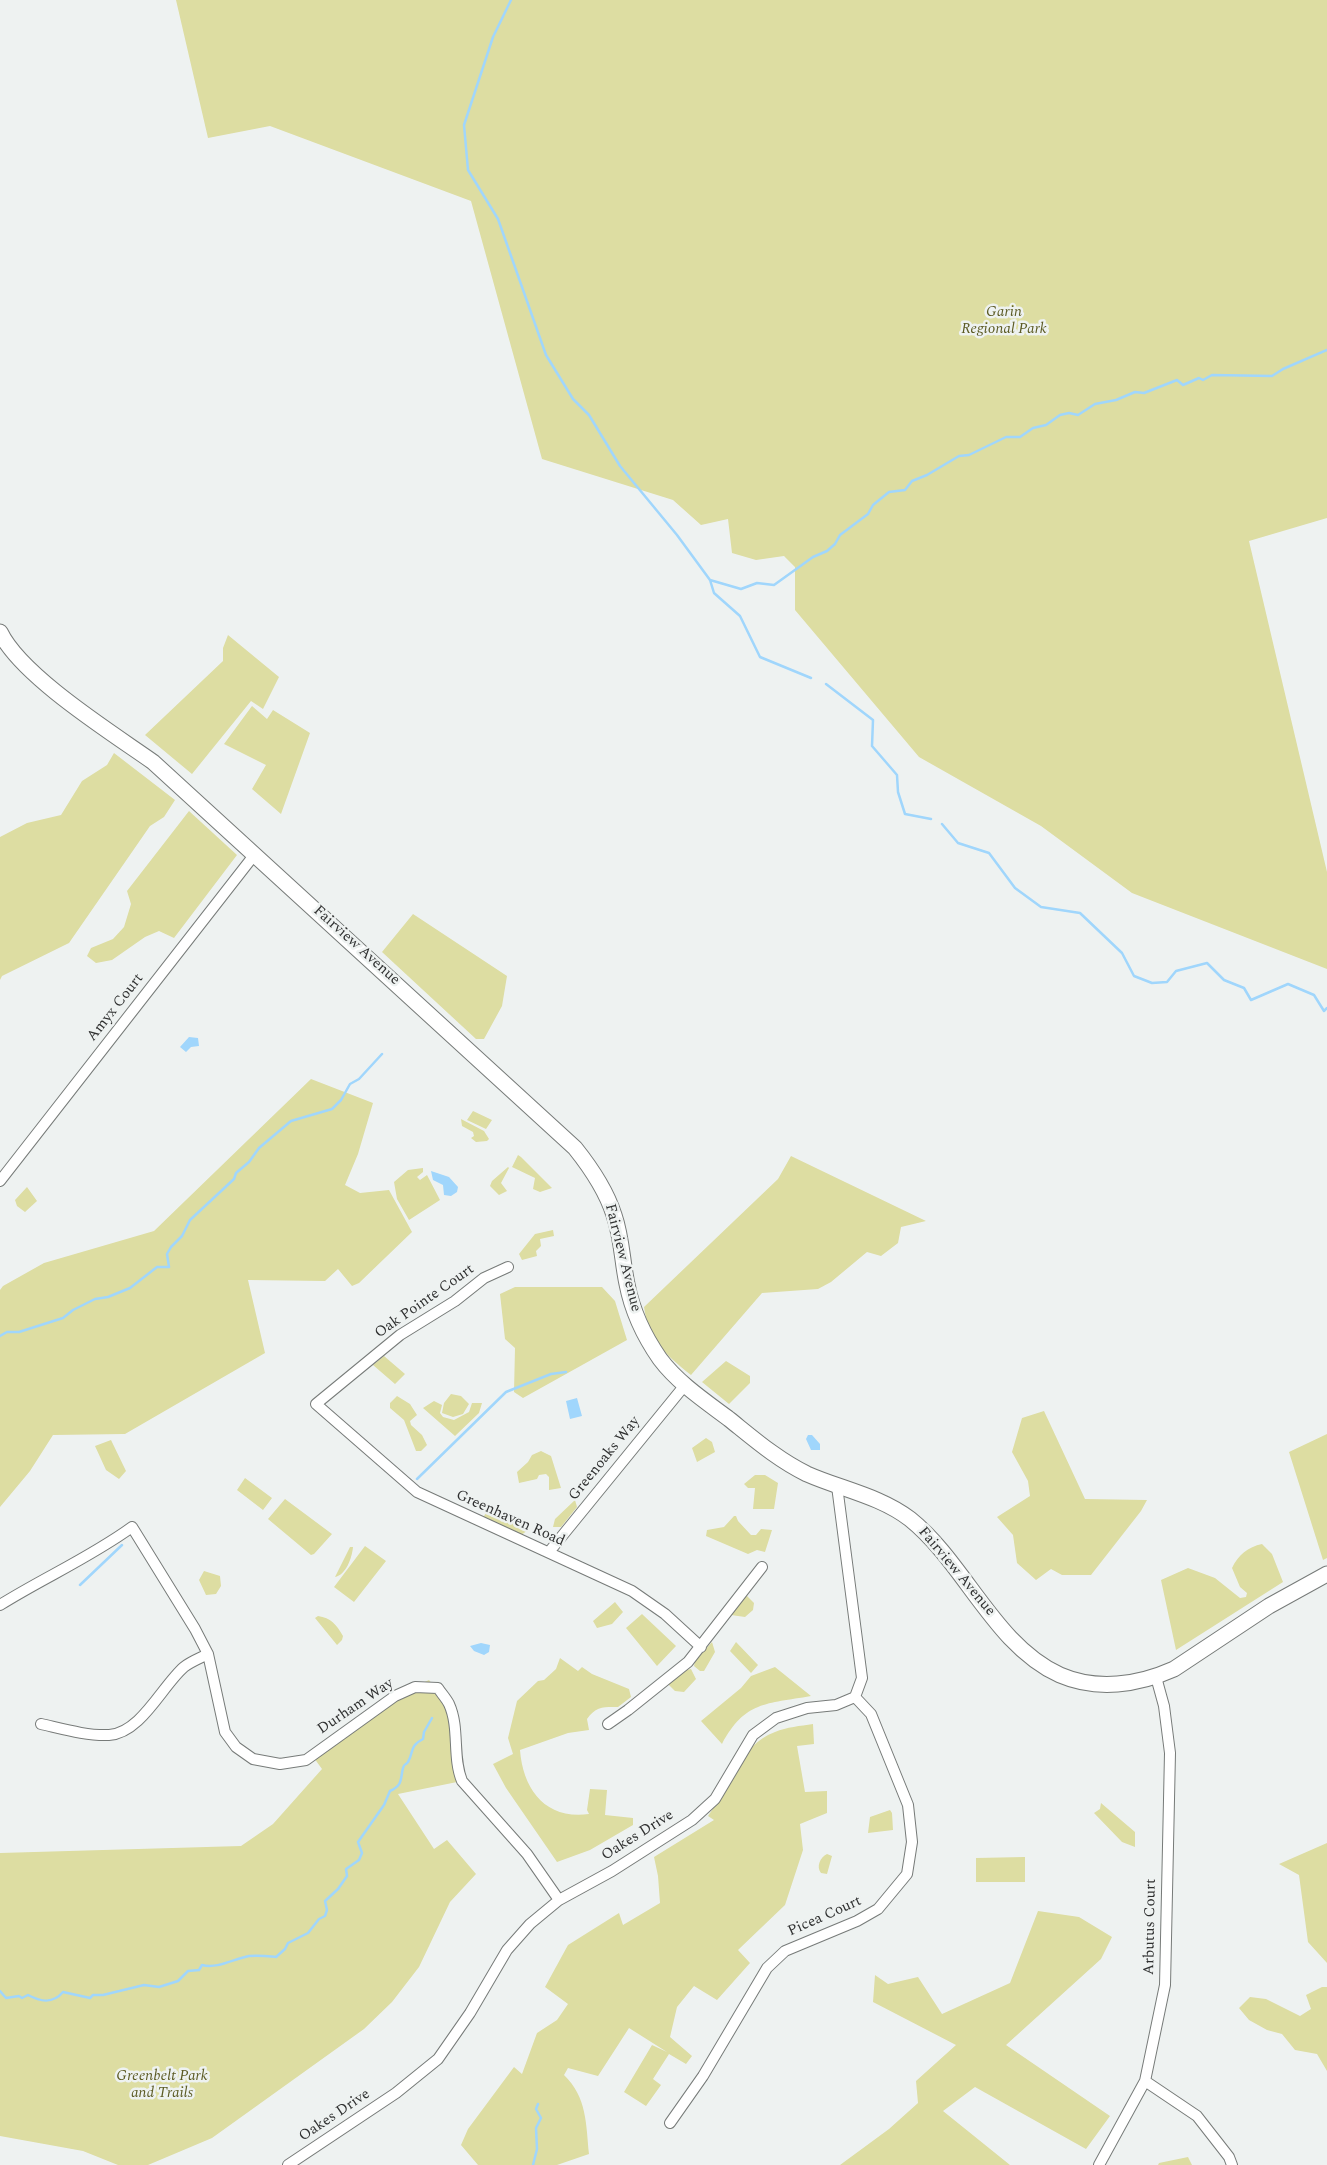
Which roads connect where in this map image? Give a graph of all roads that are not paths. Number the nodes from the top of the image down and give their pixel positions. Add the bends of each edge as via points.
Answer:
1 (0, 632) edge
2 (255, 854) junction
3 (0, 1181) edge
4 (508, 1267) dead end
5 (684, 1384) junction
6 (316, 1404) joint
7 (837, 1486) junction
8 (549, 1552) junction
9 (762, 1566) dead end
10 (1327, 1574) edge
11 (0, 1605) edge
12 (701, 1647) junction
13 (208, 1654) junction
14 (1156, 1677) junction
15 (855, 1697) junction
16 (41, 1724) dead end
17 (608, 1724) dead end
18 (558, 1900) junction
19 (1145, 2081) junction
20 (670, 2123) dead end
21 (288, 2165) edge
22 (1099, 2165) edge
23 (1232, 2165) edge

1 - 2 main road, Fairview Avenue via 19,659 153,762
2 - 3 street, Amyx Court
2 - 5 main road, Fairview Avenue via 575,1148 588,1164 614,1214 626,1282 635,1312 658,1355
4 - 6 street, Oak Pointe Court via 484,1278 455,1301 400,1334
5 - 7 main road, Fairview Avenue via 780,1459
5 - 8 street, Greenoaks Way
6 - 8 street, Greenhaven Road via 417,1492
7 - 14 main road, Fairview Avenue via 896,1510 923,1530 1015,1642 1041,1664 1060,1675 1090,1683 1127,1684
7 - 15 street via 862,1678
8 - 12 street, Greenhaven Road via 632,1591 665,1614
9 - 12 street
10 - 14 main road, Fairview Avenue via 1285,1596 1174,1669
11 - 13 street, Durham Way via 132,1527
12 - 17 street via 688,1662
13 - 16 street via 184,1666 140,1719 122,1731 110,1735
13 - 18 street, Durham Way via 225,1732 236,1747 253,1759 280,1764 306,1760 395,1696 415,1687 438,1688 454,1721 456,1768 462,1781 527,1854
14 - 19 street, Arbutus Court via 1164,1706 1170,1753 1165,1985
15 - 18 street, Oakes Drive via 836,1705 807,1708 776,1718 753,1735 715,1799 692,1820 612,1871
15 - 20 street, Picea Court via 871,1714 908,1805 912,1842 907,1874 878,1909 785,1951 768,1968 703,2076
18 - 21 street, Oakes Drive via 507,1950 438,2059 396,2093
19 - 22 street, Arbutus Court
19 - 23 street via 1197,2116

